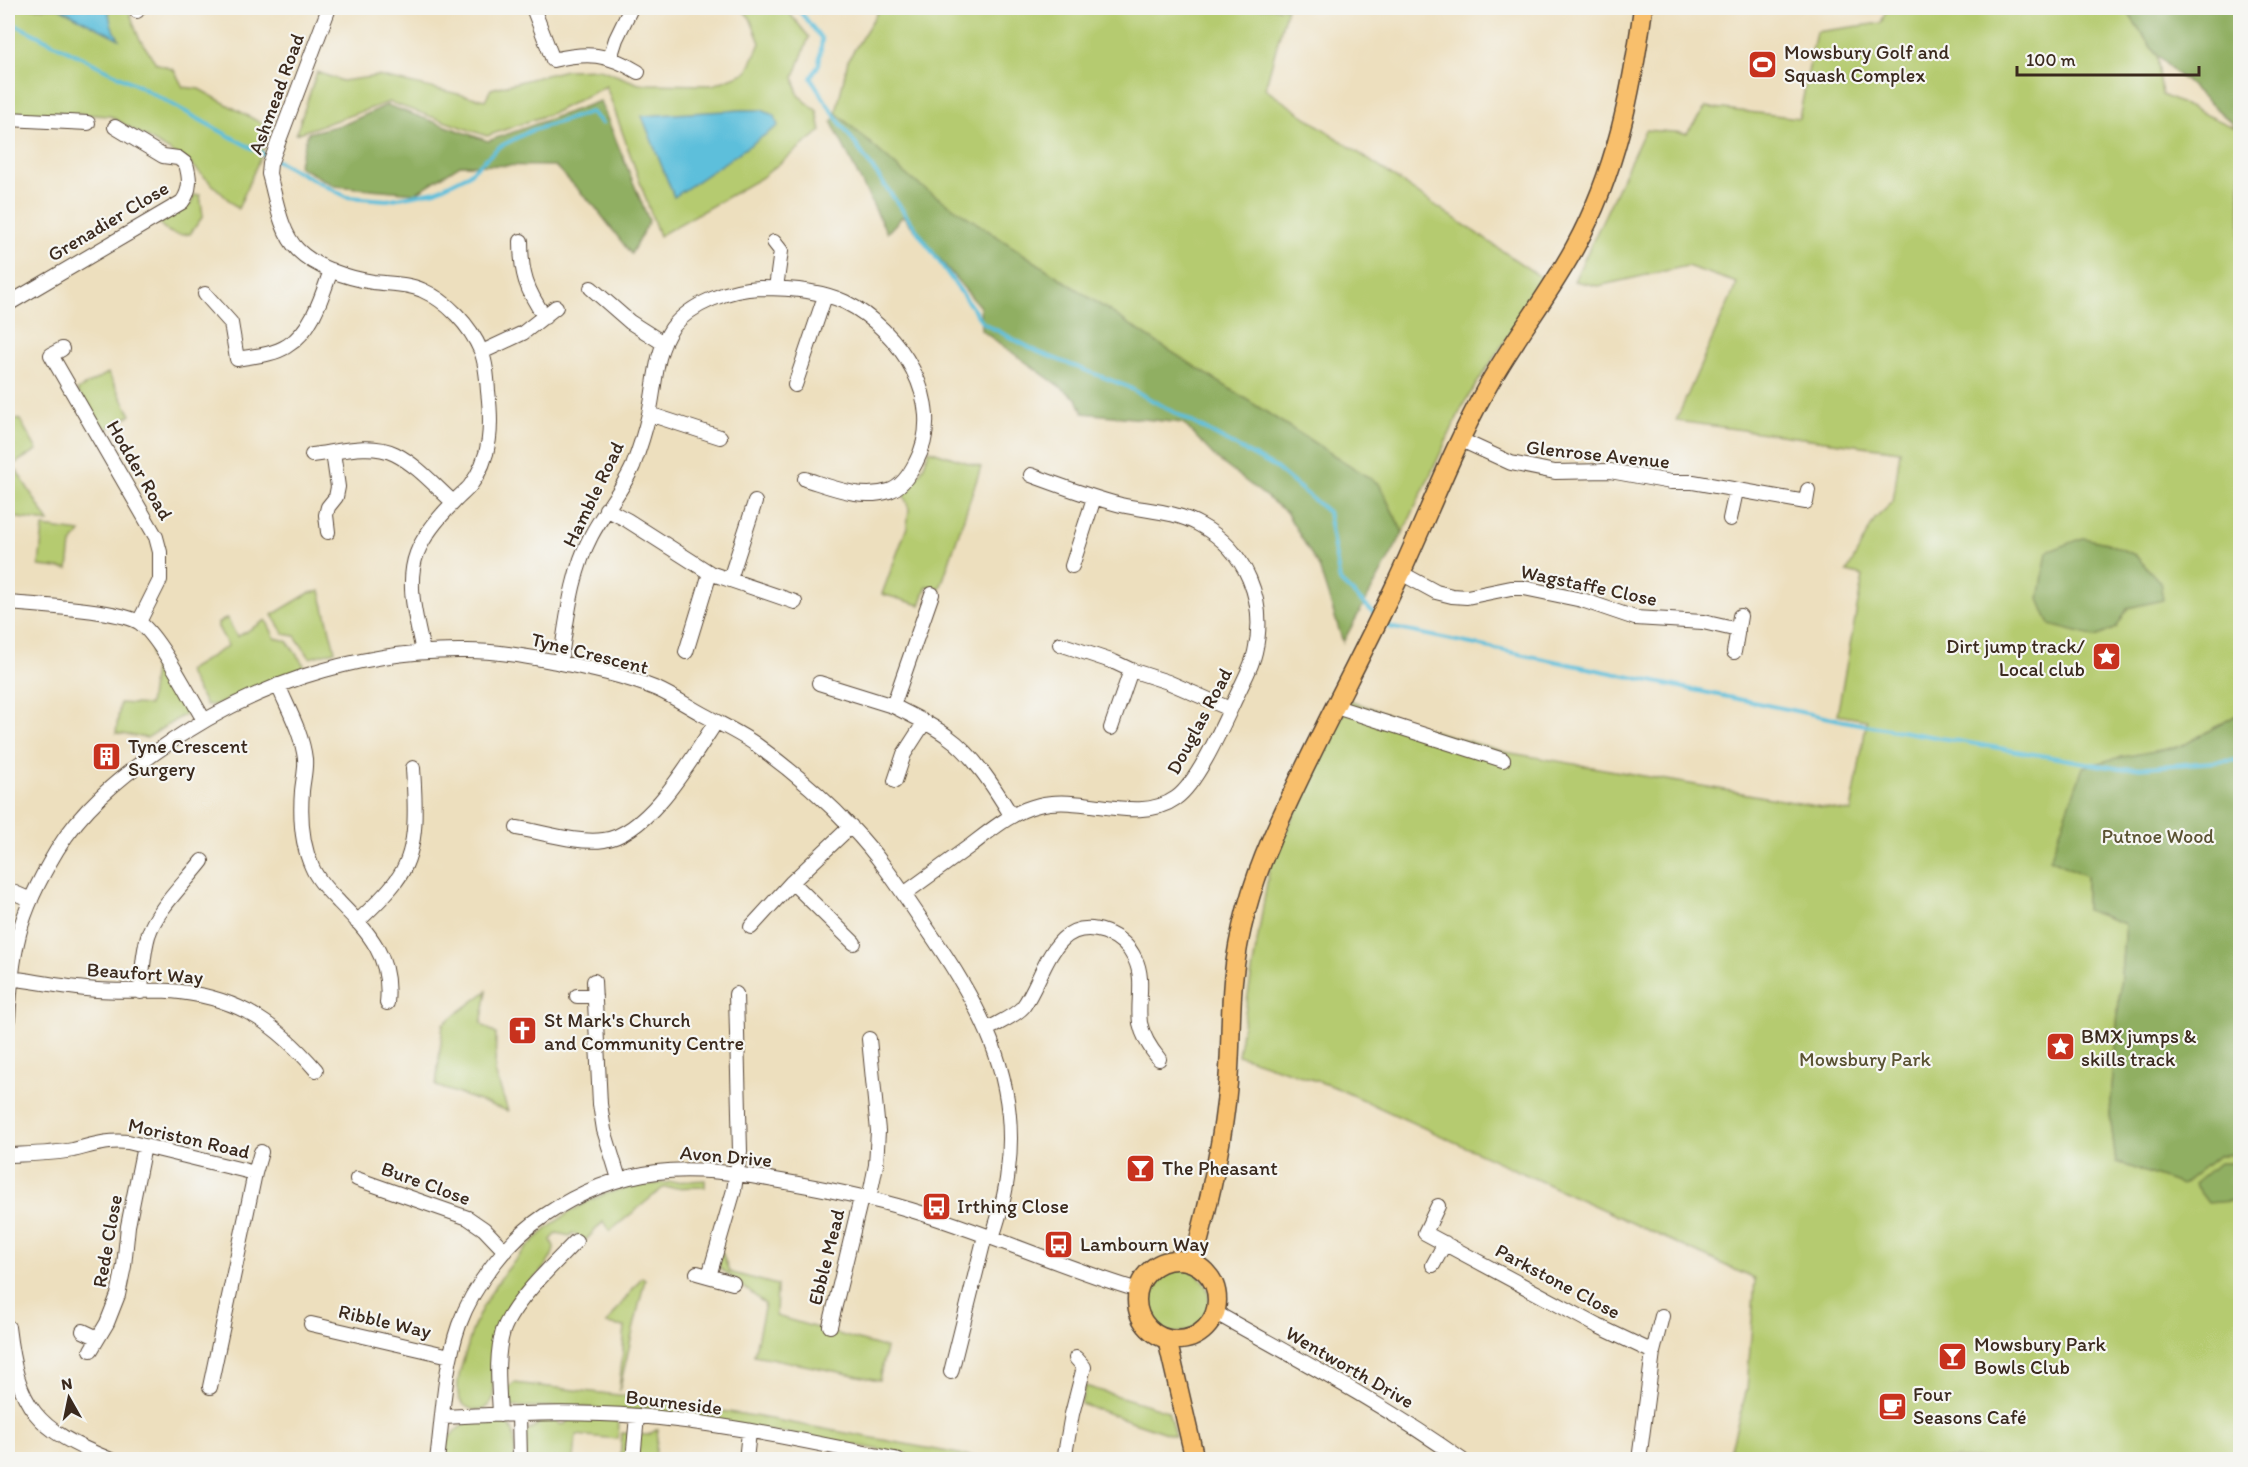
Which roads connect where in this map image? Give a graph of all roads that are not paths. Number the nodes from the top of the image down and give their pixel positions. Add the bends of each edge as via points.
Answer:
1 (330, 8) edge
2 (533, 8) edge
3 (631, 8) edge
4 (1643, 8) edge
5 (610, 58) junction
6 (638, 72) dead end
7 (8, 119) edge
8 (88, 123) dead end
9 (115, 127) dead end
10 (520, 241) dead end
11 (783, 249) dead end
12 (331, 270) junction
13 (591, 288) dead end
14 (776, 288) junction
15 (206, 294) dead end
16 (825, 296) junction
17 (10, 299) edge
18 (556, 307) dead end
19 (545, 317) junction
20 (663, 343) junction
21 (62, 349) dead end
22 (482, 352) junction
23 (795, 385) dead end
24 (649, 414) junction
25 (720, 437) dead end
26 (1461, 440) junction
27 (333, 452) junction
28 (312, 455) dead end
29 (1031, 475) dead end
30 (805, 479) dead end
31 (1808, 490) dead end
32 (1736, 491) junction
33 (1094, 498) junction
34 (453, 502) junction
35 (755, 502) dead end
36 (606, 509) junction
37 (1730, 519) dead end
38 (327, 532) dead end
39 (1072, 566) dead end
40 (710, 573) junction
41 (1401, 573) junction
42 (730, 579) junction
43 (932, 594) dead end
44 (795, 602) dead end
45 (8, 603) edge
46 (139, 622) junction
47 (1060, 644) dead end
48 (423, 652) junction
49 (686, 652) dead end
50 (1734, 652) dead end
51 (560, 663) junction
52 (1131, 670) junction
53 (819, 683) dead end
54 (279, 685) junction
55 (893, 706) junction
56 (1336, 706) junction
57 (1230, 709) junction
58 (204, 720) junction
59 (716, 722) junction
60 (924, 723) junction
61 (1111, 728) dead end
62 (1503, 760) dead end
63 (413, 768) dead end
64 (895, 781) dead end
65 (1011, 816) junction
66 (850, 826) junction
67 (517, 828) dead end
68 (202, 861) dead end
69 (792, 882) junction
70 (8, 890) edge
71 (904, 894) junction
72 (31, 900) junction
73 (357, 922) junction
74 (751, 927) dead end
75 (854, 943) dead end
76 (11, 978) junction
77 (141, 992) junction
78 (735, 994) dead end
79 (578, 996) dead end
80 (387, 1003) dead end
81 (8, 1019) edge
82 (987, 1029) junction
83 (869, 1039) dead end
84 (297, 1049) junction
85 (286, 1059) dead end
86 (1159, 1059) dead end
87 (316, 1070) dead end
88 (144, 1146) junction
89 (261, 1152) dead end
90 (8, 1155) edge
91 (255, 1173) junction
92 (737, 1174) junction
93 (357, 1179) dead end
94 (619, 1179) junction
95 (865, 1198) junction
96 (1438, 1206) dead end
97 (989, 1237) junction
98 (576, 1241) dead end
99 (1445, 1243) junction
100 (505, 1251) junction
101 (1193, 1262) junction
102 (1433, 1265) dead end
103 (733, 1283) dead end
104 (1138, 1290) junction
105 (1216, 1313) junction
106 (1662, 1316) dead end
107 (311, 1324) dead end
108 (830, 1326) dead end
109 (8, 1327) edge
110 (83, 1330) dead end
111 (1167, 1339) junction
112 (1653, 1352) junction
113 (450, 1356) junction
114 (1086, 1363) dead end
115 (215, 1365) junction
116 (11, 1369) edge
117 (229, 1369) dead end
118 (951, 1372) dead end
119 (210, 1387) dead end
120 (519, 1414) junction
121 (500, 1415) junction
122 (637, 1416) junction
123 (442, 1417) junction
124 (748, 1432) junction
125 (848, 1455) edge
126 (111, 1460) edge
127 (437, 1460) edge
128 (520, 1460) edge
129 (633, 1460) edge
130 (746, 1460) edge
131 (899, 1460) edge
132 (1064, 1460) edge
133 (1195, 1460) edge
134 (1462, 1460) edge
135 (1639, 1460) edge

1 - 12 street, Ashmead Road via 269,174 287,235 298,250
2 - 5 street via 553,60 592,54
3 - 5 street
4 - 26 main road via 1623,124 1597,201 1575,247 1485,391
5 - 6 street
7 - 8 street
9 - 17 street, Grenadier Close via 186,165 188,194
10 - 19 street via 524,281
11 - 14 street
12 - 15 street via 301,334 287,347 267,354 237,359 231,323
12 - 22 street, Ashmead Road via 421,290 459,318
13 - 20 street via 630,322
14 - 16 street, Hamble Road
14 - 20 street, Hamble Road via 731,292 710,300 674,326
16 - 23 street
16 - 30 street, Hamble Road via 863,313 900,348 913,369 925,406 925,444 902,483 887,492 852,493
18 - 19 street
19 - 22 street via 523,333
20 - 24 street, Hamble Road
21 - 46 street, Hodder Road via 51,355 156,537 160,580
22 - 34 street via 492,421 489,445 469,486
24 - 25 street
24 - 36 street, Hamble Road via 632,468
26 - 32 street, Glenrose Avenue via 1511,463 1555,472 1610,471
26 - 41 main road
27 - 28 street
27 - 34 street via 379,449 395,454
27 - 38 street via 338,487 326,515
29 - 33 street, Douglas Road
31 - 32 street, Glenrose Avenue via 1806,502
32 - 37 street
33 - 39 street
33 - 57 street, Douglas Road via 1176,514 1200,525 1221,539 1246,569 1254,588 1258,633 1248,673
34 - 48 street via 416,554 412,592
35 - 42 street
36 - 40 street
36 - 51 street, Hamble Road via 589,538 579,568
40 - 42 street
40 - 49 street
41 - 50 street, Wagstaffe Close via 1452,596 1524,588 1582,600 1635,618 1739,623
41 - 56 main road
42 - 44 street
43 - 55 street
45 - 46 street via 117,615
46 - 58 street via 152,635
47 - 52 street
48 - 51 street, Tyne Crescent via 510,654
48 - 54 street, Tyne Crescent via 374,657
51 - 59 street, Tyne Crescent via 599,670 657,690
52 - 57 street
52 - 61 street
53 - 55 street
54 - 58 street, Tyne Crescent
54 - 73 street via 305,760 301,822 305,846 313,870
55 - 60 street
56 - 62 street
56 - 101 main road via 1271,839 1250,898 1234,977 1223,1125
57 - 65 street, Douglas Road via 1192,783 1176,798 1155,808 1135,810 1053,802
58 - 72 street, Tyne Crescent via 122,777 83,814 58,849
59 - 66 street, Tyne Crescent via 756,745
59 - 67 street via 652,813 628,830 606,840 588,841
60 - 64 street via 904,754
60 - 65 street via 947,736 968,755
63 - 73 street via 416,815 411,849 398,879
65 - 71 street, Douglas Road
66 - 69 street
66 - 71 street, Tyne Crescent
68 - 77 street via 156,918 148,936
69 - 74 street
69 - 75 street via 834,933
70 - 72 street
71 - 82 street, Tyne Crescent via 944,953
72 - 76 street, Tyne Crescent via 19,933
73 - 80 street via 380,951 379,973 388,988
76 - 77 street, Beaufort Way
76 - 81 street, Tyne Crescent
77 - 84 street, Beaufort Way via 179,992 232,1005 269,1024
78 - 92 street via 740,1111
79 - 94 street via 594,988 600,1104
82 - 86 street via 1021,1009 1059,940 1077,931 1096,929 1115,936 1136,960 1143,1034
82 - 97 street, Tyne Crescent via 1001,1068 1010,1142 1004,1199
83 - 95 street via 878,1131 876,1165
84 - 85 street
84 - 87 street, Beaufort Way
88 - 90 street, Moriston Road via 110,1140 47,1153
88 - 91 street, Moriston Road
88 - 110 street, Rede Close via 118,1295 94,1344
89 - 91 street, Moriston Road
91 - 115 street, Moriston Road
92 - 94 street, Avon Drive via 694,1170
92 - 95 street, Avon Drive
92 - 103 street via 703,1274
93 - 100 street, Bure Close via 468,1218
94 - 100 street, Avon Drive via 569,1199 533,1223
95 - 97 street, Avon Drive
95 - 108 street, Ebble Mead
96 - 99 street, Parkstone Close via 1425,1233
97 - 104 street, Avon Drive
97 - 118 street
98 - 121 street via 513,1311 503,1331 498,1359
99 - 102 street
99 - 112 street, Parkstone Close
100 - 113 street, Avon Drive via 482,1282 460,1324
101 - 104 main road via 1163,1262 1147,1273
101 - 105 main road via 1210,1275 1216,1287
104 - 111 main road via 1137,1302 1146,1326
105 - 111 main road via 1210,1324 1191,1338
105 - 134 street, Wentworth Drive via 1426,1434
106 - 112 street
107 - 113 street, Ribble Way
109 - 116 street
111 - 133 main road
112 - 135 street
113 - 123 street, Avon Drive
114 - 132 street
115 - 117 street
115 - 119 street, Moriston Road
116 - 126 street via 37,1418 63,1438
120 - 121 street, Bourneside
120 - 122 street, Bourneside
120 - 128 street
121 - 123 street, Bourneside
122 - 124 street, Bourneside
122 - 129 street
123 - 127 street, Avon Drive
124 - 125 street, Bourneside
124 - 130 street
125 - 131 street, Bourneside

